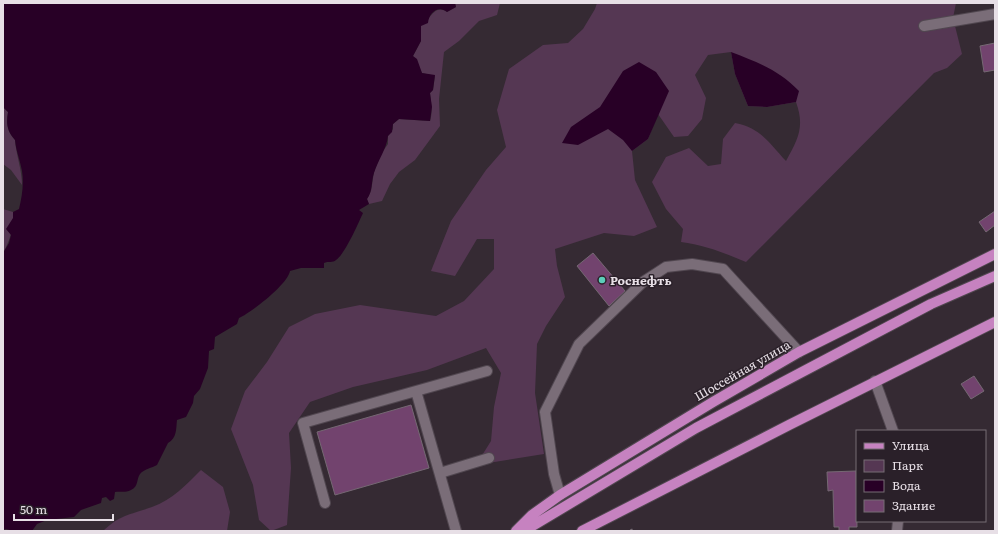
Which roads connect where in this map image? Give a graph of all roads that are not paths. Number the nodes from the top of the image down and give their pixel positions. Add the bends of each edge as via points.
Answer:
1 (995, 14) edge
2 (924, 26) dead end
3 (995, 254) edge
4 (995, 276) edge
5 (995, 322) edge
6 (799, 352) junction
7 (487, 370) dead end
8 (876, 381) junction
9 (416, 391) junction
10 (893, 430) edge
11 (489, 458) dead end
12 (440, 472) junction
13 (560, 495) junction
14 (325, 503) dead end
15 (608, 518) junction
16 (456, 531) edge
17 (516, 531) edge
18 (524, 531) edge
19 (582, 531) edge
20 (596, 531) edge

1 - 2 street
3 - 6 main road, Шоссейная улица
4 - 18 main road via 931,304 696,428
5 - 8 main road
6 - 13 main road, Шоссейная улица
6 - 13 street via 723,270 692,264 666,267 643,282 579,344 545,412 554,474
7 - 9 street
8 - 10 street
8 - 15 main road
9 - 12 street
9 - 14 street via 303,423
11 - 12 street
12 - 16 street
13 - 17 main road, Шоссейная улица via 532,515
15 - 19 main road
15 - 20 main road

